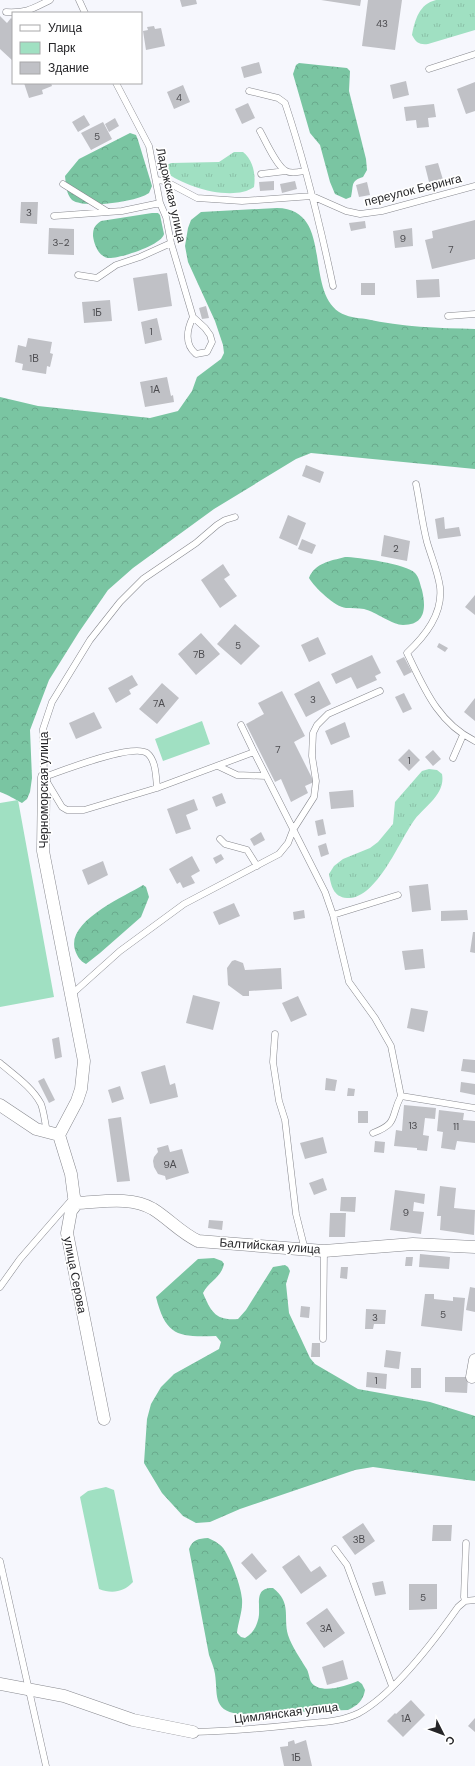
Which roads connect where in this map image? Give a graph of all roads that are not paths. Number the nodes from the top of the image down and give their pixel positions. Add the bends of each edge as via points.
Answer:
1 (50, 0) edge
2 (79, 0) edge
3 (6, 12) dead end
4 (12, 12) edge
5 (26, 12) edge
6 (85, 12) edge
7 (475, 54) edge
8 (429, 70) dead end
9 (117, 84) edge
10 (249, 91) dead end
11 (260, 131) dead end
12 (286, 171) junction
13 (305, 171) junction
14 (261, 174) dead end
15 (156, 180) junction
16 (63, 184) dead end
17 (475, 186) edge
18 (312, 196) junction
19 (160, 203) junction
20 (108, 212) junction
21 (54, 216) dead end
22 (171, 243) junction
23 (78, 276) dead end
24 (333, 286) dead end
25 (475, 314) edge
26 (448, 316) dead end
27 (193, 317) junction
28 (416, 484) dead end
29 (234, 517) dead end
30 (380, 691) dead end
31 (241, 725) dead end
32 (463, 735) junction
33 (475, 741) edge
34 (254, 752) junction
35 (453, 758) dead end
36 (218, 766) junction
37 (266, 776) junction
38 (44, 777) junction
39 (158, 788) junction
40 (293, 830) junction
41 (220, 839) dead end
42 (258, 866) junction
43 (398, 895) dead end
44 (333, 915) junction
45 (72, 994) junction
46 (275, 1034) dead end
47 (0, 1063) edge
48 (402, 1096) junction
49 (0, 1106) edge
50 (475, 1108) edge
51 (373, 1133) dead end
52 (53, 1134) junction
53 (75, 1200) junction
54 (475, 1248) edge
55 (305, 1250) junction
56 (324, 1251) junction
57 (0, 1287) edge
58 (323, 1339) dead end
59 (475, 1360) edge
60 (472, 1377) dead end
61 (104, 1419) dead end
62 (466, 1543) dead end
63 (335, 1549) dead end
64 (0, 1561) edge
65 (475, 1600) edge
66 (465, 1601) junction
67 (0, 1684) edge
68 (392, 1686) junction
69 (28, 1691) junction
70 (193, 1732) joint
71 (46, 1766) edge

1 - 5 lane
2 - 6 lane
3 - 4 lane
7 - 8 lane
9 - 15 lane, Ладожская улица via 149,146
10 - 13 lane via 278,98 285,103 302,152
11 - 12 lane via 280,166
12 - 13 lane
12 - 14 lane
13 - 18 lane
15 - 18 lane via 165,181 197,198 242,201
15 - 19 lane, Ладожская улица
16 - 20 lane
17 - 18 lane, переулок Беринга via 382,211 360,214 346,211
18 - 24 lane
19 - 20 lane
19 - 22 lane, Ладожская улица via 166,217
20 - 21 lane
22 - 23 lane via 116,265 97,278
22 - 27 lane, Ладожская улица
25 - 26 lane
27 - 27 lane, Ладожская улица via 205,328 212,342 207,352 202,354 196,354 189,345 189,326
28 - 32 lane via 426,540 440,586 438,612 416,645 407,653 433,705
29 - 38 lane, Черноморская улица via 217,525 196,543 143,579 120,602 90,640 52,702 43,729
30 - 40 lane via 328,714 317,725 313,733 312,756 316,781 314,797
31 - 34 lane
32 - 33 lane
32 - 35 lane
34 - 36 lane
34 - 37 lane
36 - 37 lane via 237,775
36 - 39 lane
37 - 40 lane
38 - 39 lane via 62,807 74,811
38 - 39 lane via 96,759 141,751 148,754 154,764
38 - 45 street, Черноморская улица via 44,851
40 - 42 lane via 288,843 279,854
40 - 44 lane via 325,892
41 - 42 lane via 225,844 247,850
42 - 45 lane via 184,904 120,951
43 - 44 lane
44 - 48 lane via 349,982 391,1046
45 - 52 street, Черноморская улица via 84,1061 81,1089 77,1101
46 - 55 lane via 273,1062 279,1101 285,1120 296,1214
47 - 52 lane via 37,1098
48 - 50 lane
48 - 51 lane via 387,1128
49 - 52 street via 36,1128
52 - 53 street via 71,1174
53 - 55 street, Балтийская улица via 128,1201 152,1208 198,1241
53 - 57 lane via 20,1259
53 - 61 street, улица Серова via 67,1233
54 - 56 street, Балтийская улица via 413,1244
55 - 56 street, Балтийская улица
56 - 58 lane
59 - 60 street
62 - 66 lane
63 - 68 lane via 347,1564
64 - 69 lane
65 - 66 lane
66 - 68 lane, Цимлянская улица via 424,1652
67 - 69 street
68 - 70 lane, Цимлянская улица via 358,1713 340,1720 251,1730
69 - 70 street via 64,1696 133,1720
69 - 71 lane

